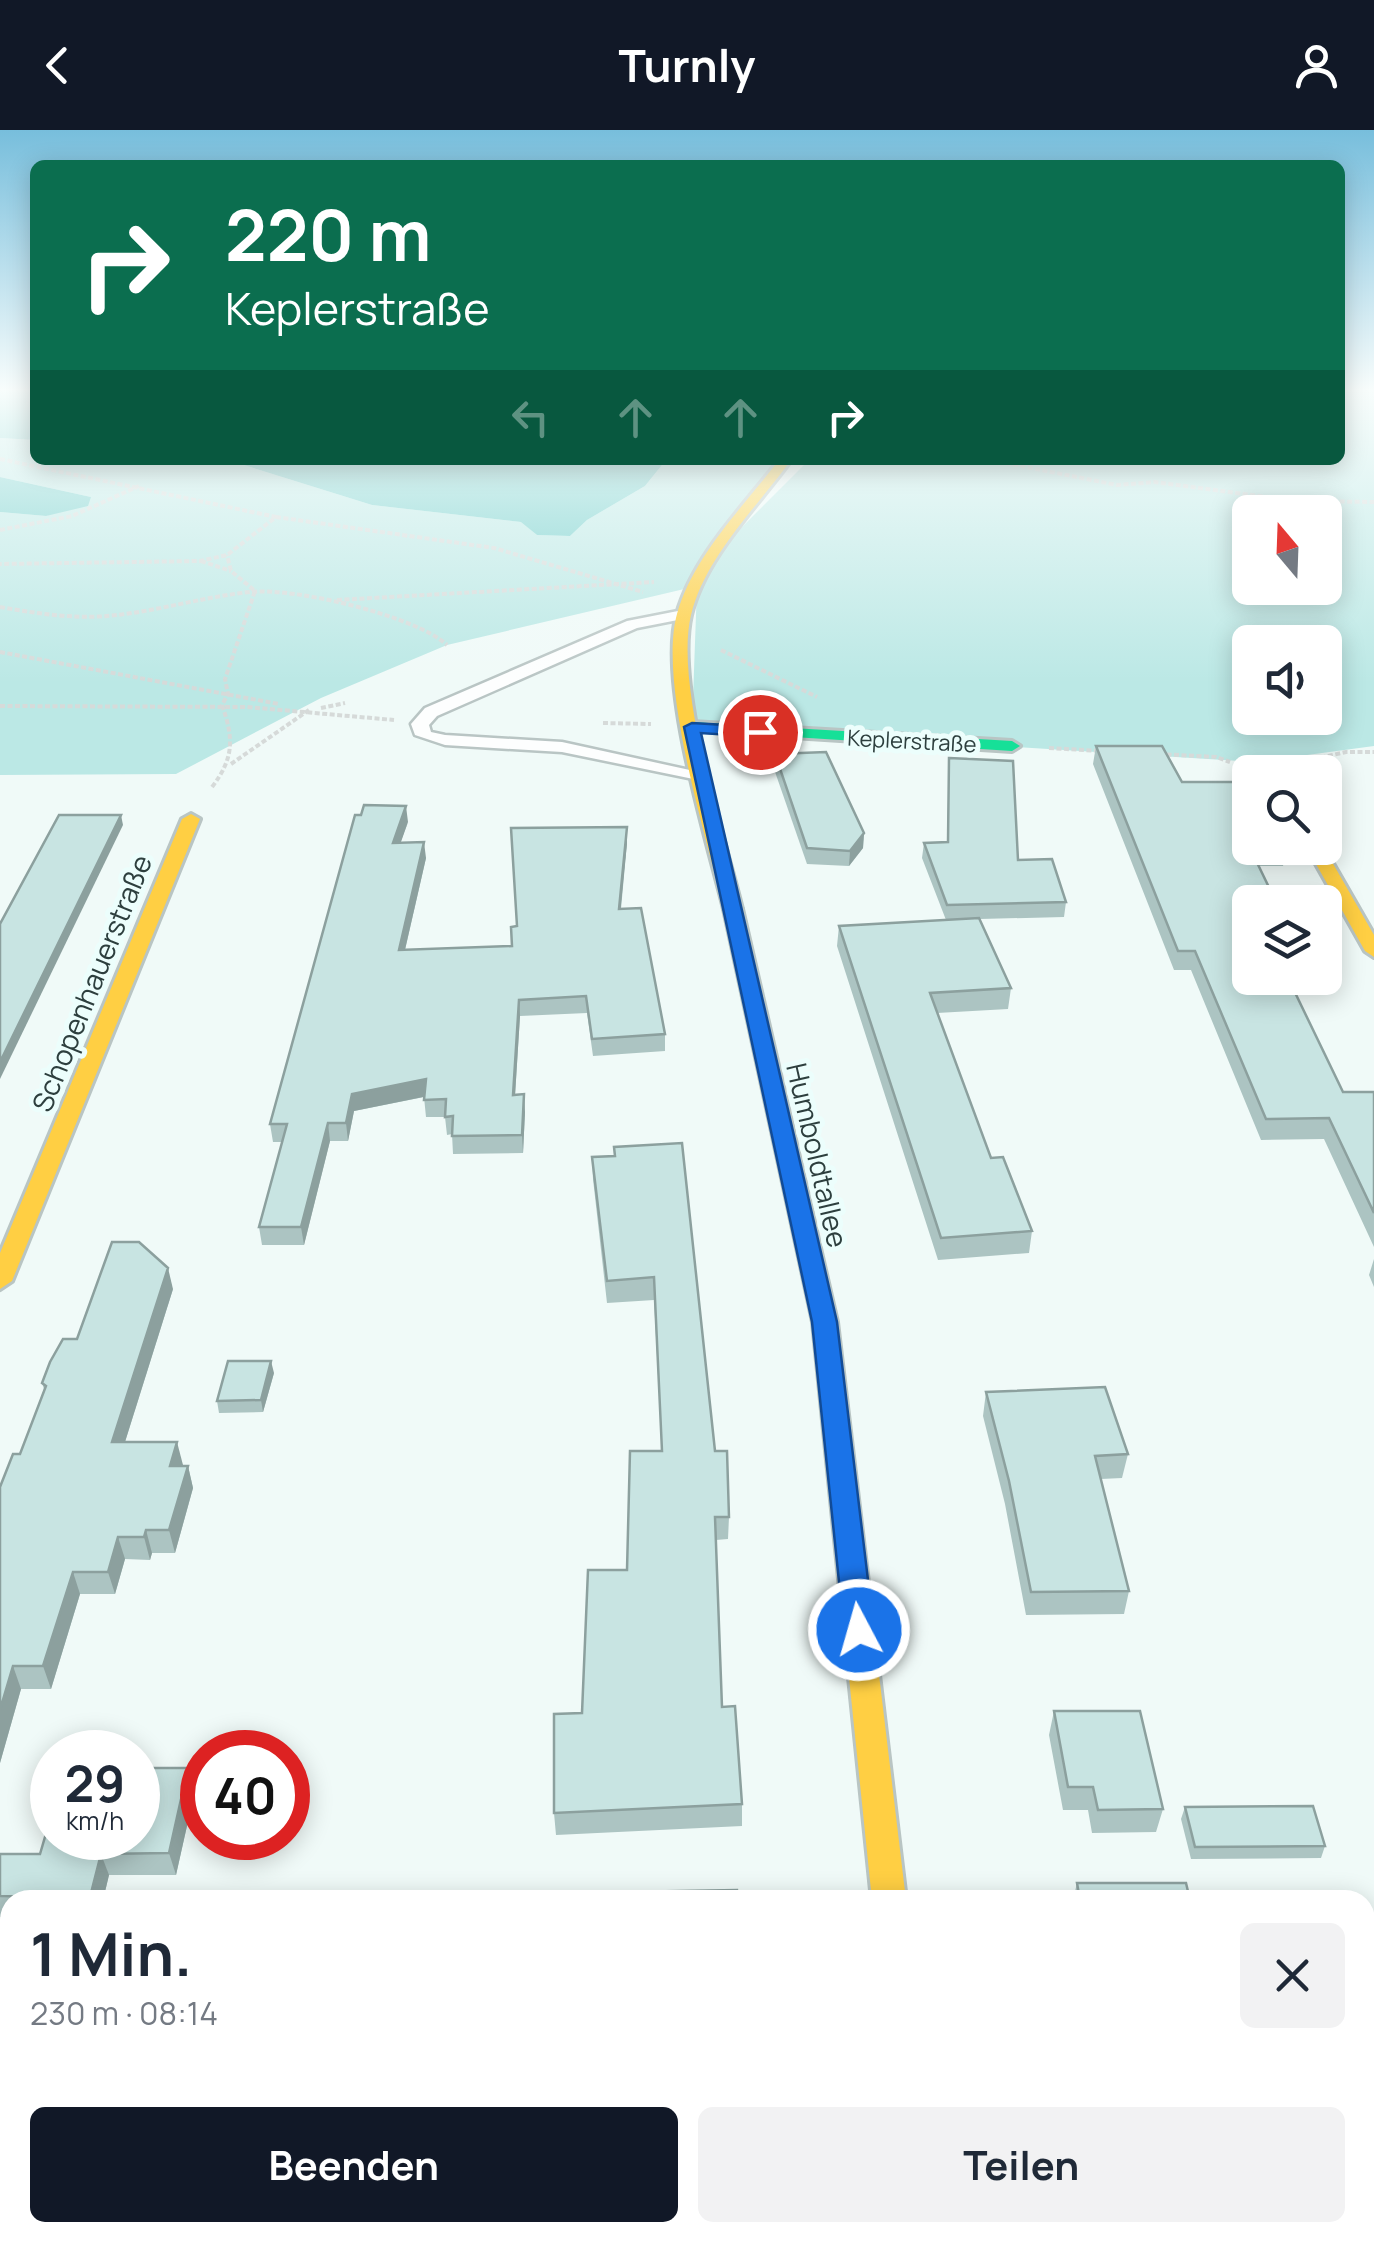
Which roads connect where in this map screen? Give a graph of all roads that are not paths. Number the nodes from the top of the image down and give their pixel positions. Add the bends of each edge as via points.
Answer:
1 (766, 487) edge
2 (683, 615) junction
3 (692, 727) junction
4 (1012, 746) road end
5 (702, 778) junction
6 (191, 819) road end
7 (1325, 865) edge
8 (1374, 950) edge
9 (1, 1275) edge
10 (888, 1890) edge

1 - 2 street, Humboldtallee via 716,553
2 - 3 street, Humboldtallee via 681,678
2 - 5 lane via 633,624 431,712 420,724 424,734 445,740 562,746
3 - 4 street, Keplerstraße
3 - 5 street, Humboldtallee
5 - 10 street, Humboldtallee via 824,1322
6 - 9 street, Schopenhauerstraße
7 - 8 street

